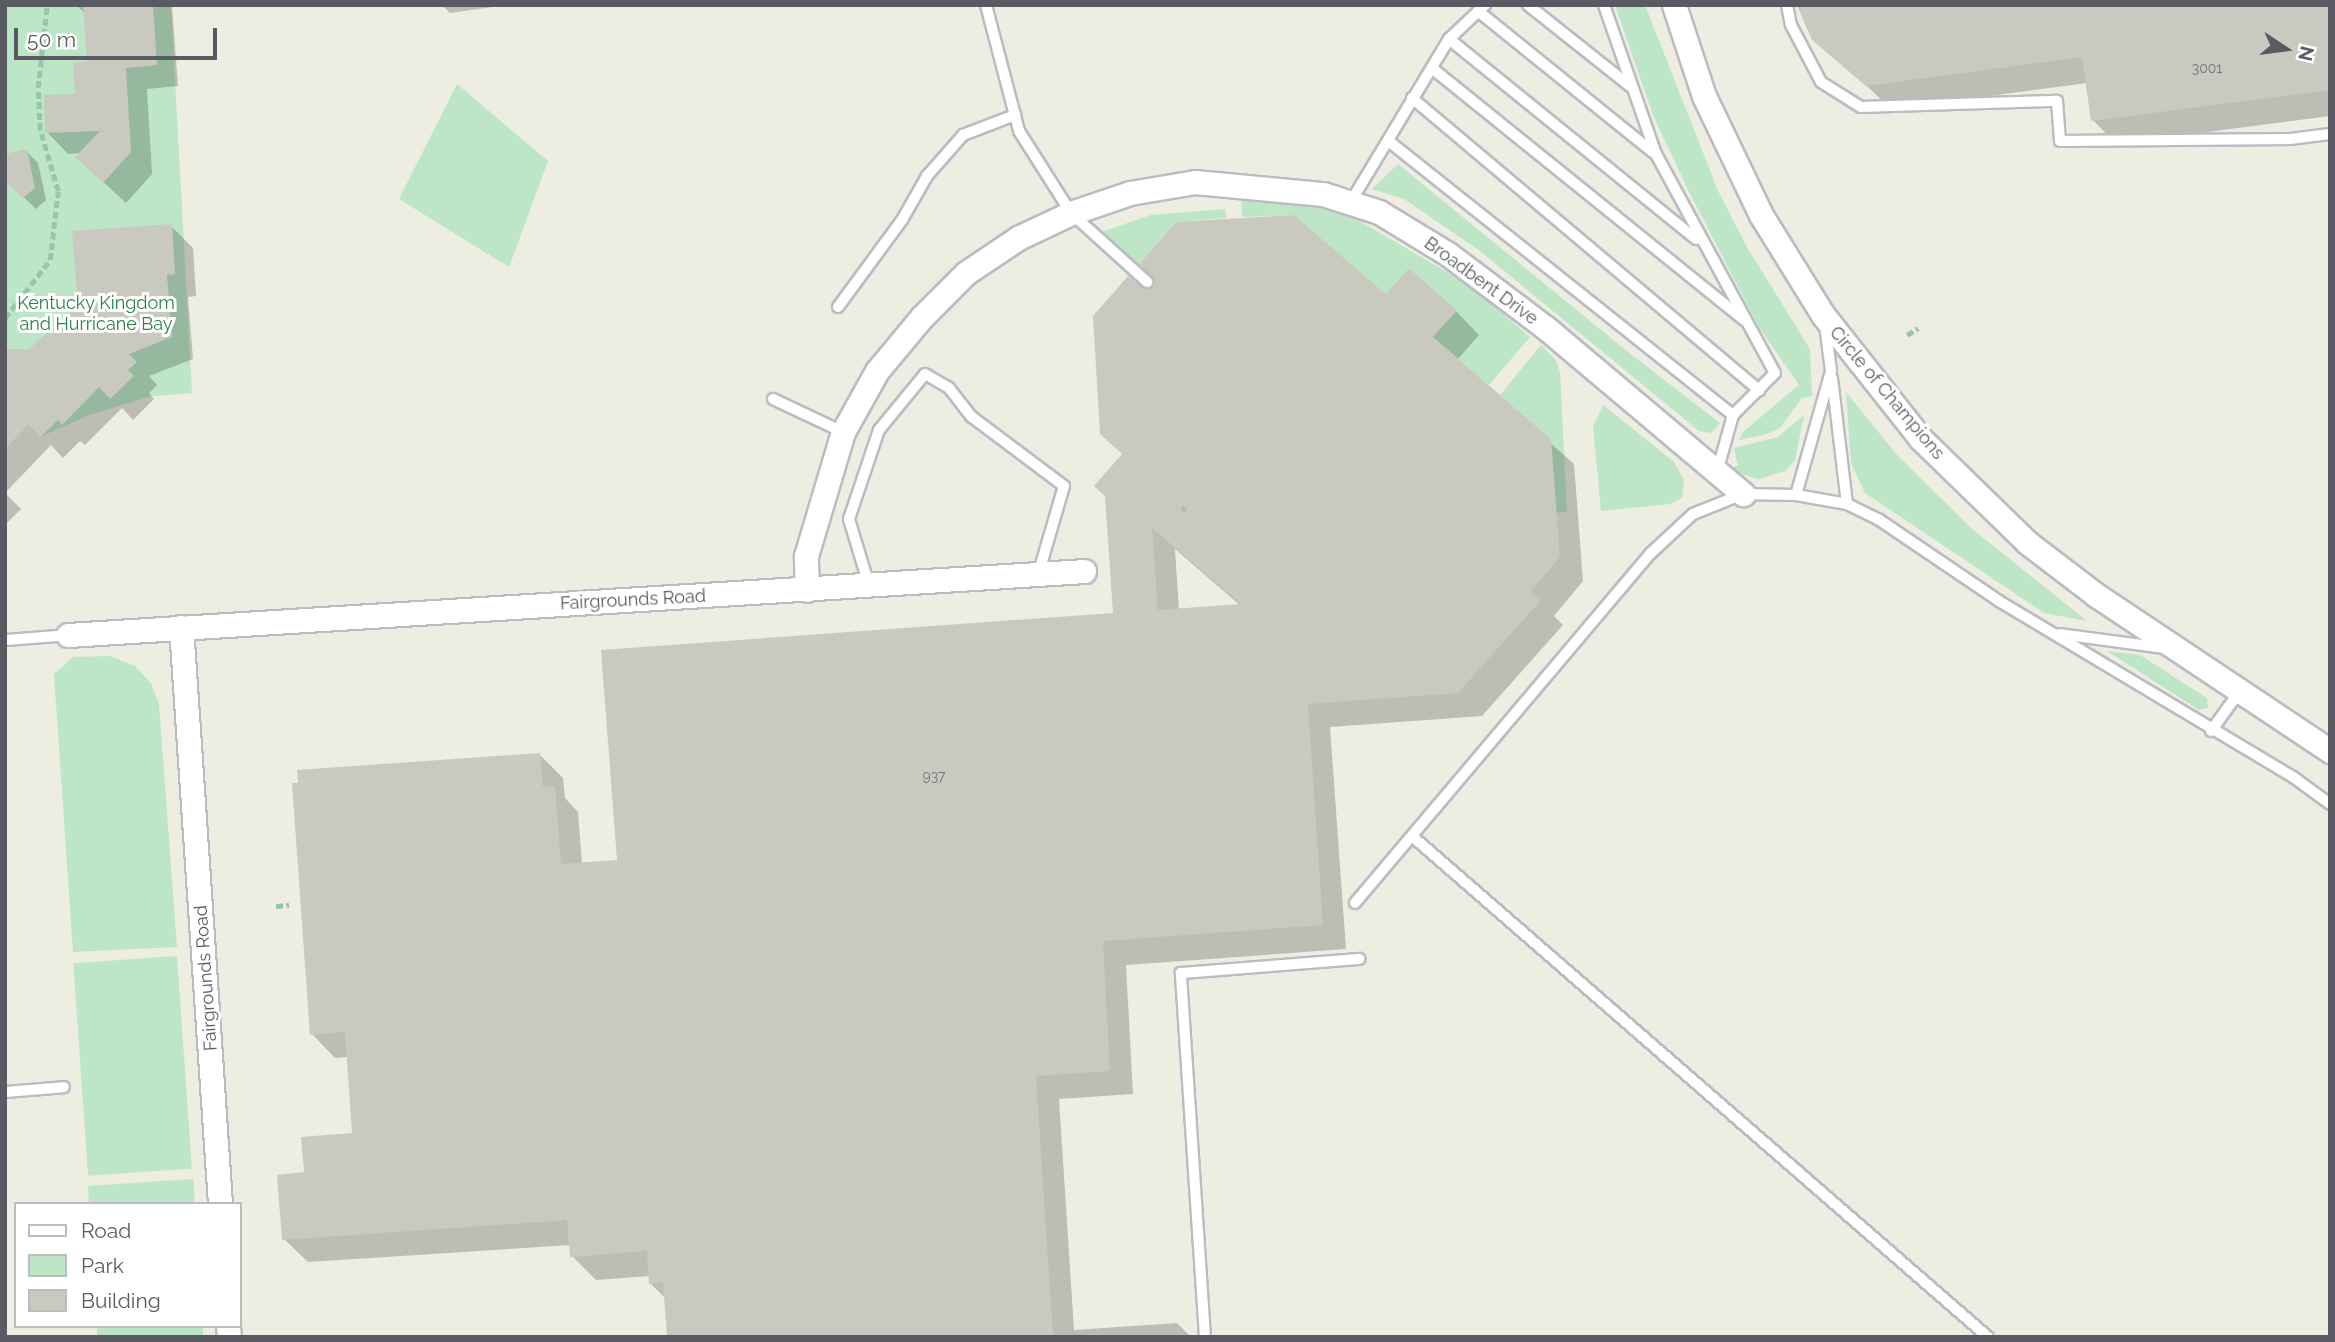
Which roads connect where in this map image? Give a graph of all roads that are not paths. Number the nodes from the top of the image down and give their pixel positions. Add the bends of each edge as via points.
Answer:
1 (986, 5) edge
2 (1528, 5) edge
3 (1604, 5) edge
4 (1674, 5) edge
5 (1787, 5) edge
6 (1481, 8) edge
7 (1449, 39) junction
8 (1433, 69) junction
9 (1630, 87) junction
10 (1412, 98) junction
11 (1015, 115) junction
12 (2330, 134) edge
13 (1391, 142) junction
14 (1656, 154) junction
15 (1350, 203) junction
16 (1071, 213) junction
17 (1701, 243) junction
18 (1147, 282) dead end
19 (838, 307) dead end
20 (1823, 316) junction
21 (1749, 324) junction
22 (1831, 371) junction
23 (1759, 390) junction
24 (773, 399) dead end
25 (1732, 415) junction
26 (844, 432) junction
27 (1717, 472) junction
28 (1743, 494) junction
29 (1796, 495) junction
30 (1847, 504) junction
31 (1084, 571) dead end
32 (1038, 575) junction
33 (870, 586) junction
34 (807, 590) junction
35 (181, 627) junction
36 (2053, 633) junction
37 (68, 635) joint
38 (5, 640) edge
39 (2181, 650) junction
40 (2240, 691) junction
41 (2211, 731) junction
42 (2330, 751) edge
43 (2330, 804) edge
44 (1412, 836) junction
45 (1355, 903) dead end
46 (1359, 958) dead end
47 (64, 1087) dead end
48 (5, 1092) edge
49 (220, 1202) edge
50 (1205, 1337) edge
51 (1989, 1337) edge

1 - 11 lane
2 - 9 lane
3 - 9 lane
4 - 20 street, Circle of Champions via 1729,153
5 - 12 lane via 1791,24 1821,82 1861,107 2057,101 2060,141 2290,139
6 - 7 lane
6 - 14 lane
7 - 8 lane
7 - 17 lane
8 - 10 lane
8 - 21 lane
9 - 14 lane
10 - 13 lane
10 - 23 lane
11 - 16 lane via 1019,131
11 - 19 lane via 963,135 927,176 902,220
13 - 15 lane
13 - 25 lane
14 - 17 lane
15 - 16 street, Broadbent Drive via 1271,186 1195,182 1130,192
15 - 27 street, Broadbent Drive via 1379,212 1448,254 1546,328
16 - 18 lane
16 - 26 street, Broadbent Drive via 1018,238 966,273 877,371
17 - 21 lane
20 - 22 lane
20 - 39 street, Circle of Champions via 1922,439 2028,543 2095,595
21 - 23 lane via 1776,373
22 - 29 lane
22 - 30 lane
23 - 25 lane
24 - 26 lane
25 - 27 lane
26 - 34 street, Broadbent Drive via 806,556
27 - 28 street, Broadbent Drive
28 - 29 lane
28 - 44 lane via 1693,514 1651,553
29 - 30 lane
30 - 36 lane via 1878,519
31 - 32 street, Fairgrounds Road
32 - 33 street, Fairgrounds Road
32 - 33 lane via 1064,486 972,416 948,388 925,374 879,430 849,519
33 - 34 street, Fairgrounds Road
34 - 35 street, Fairgrounds Road
35 - 37 street, Fairgrounds Road
35 - 49 street, Fairgrounds Road
36 - 39 lane
36 - 41 lane
37 - 38 lane
39 - 40 street, Circle of Champions
40 - 41 lane
40 - 42 street, Circle of Champions
41 - 43 lane via 2293,777
44 - 45 lane
44 - 51 lane
46 - 50 lane via 1181,973
47 - 48 lane

